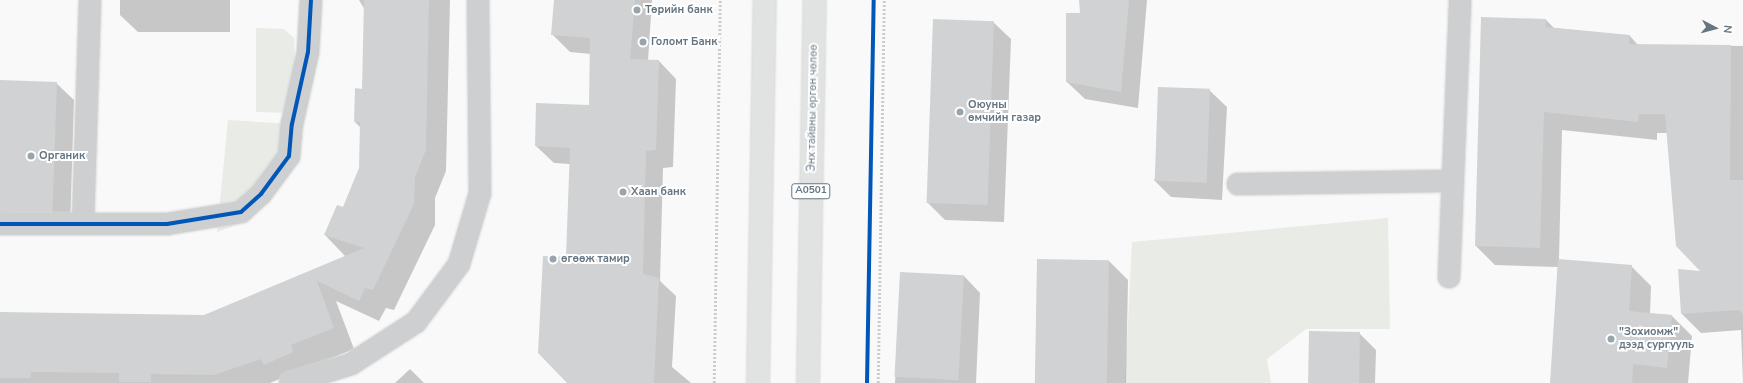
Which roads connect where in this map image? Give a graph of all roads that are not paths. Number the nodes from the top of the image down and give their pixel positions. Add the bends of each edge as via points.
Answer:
1 (90, 0) edge
2 (311, 0) edge
3 (478, 0) edge
4 (765, 0) edge
5 (815, 0) edge
6 (1460, 0) edge
7 (1452, 181) junction
8 (1238, 184) dead end
9 (0, 224) edge
10 (83, 224) junction
11 (1449, 277) dead end
12 (290, 383) edge
13 (758, 383) edge
14 (808, 383) edge

1 - 10 street
2 - 10 street via 308,52 292,124 289,156 261,194 241,212 167,224
3 - 12 street via 480,193 459,264 416,322 351,364
4 - 13 highway
5 - 14 highway, Энх тайвны өргөн чөлөө / A0501
6 - 7 street
7 - 8 street
7 - 11 street
9 - 10 street

